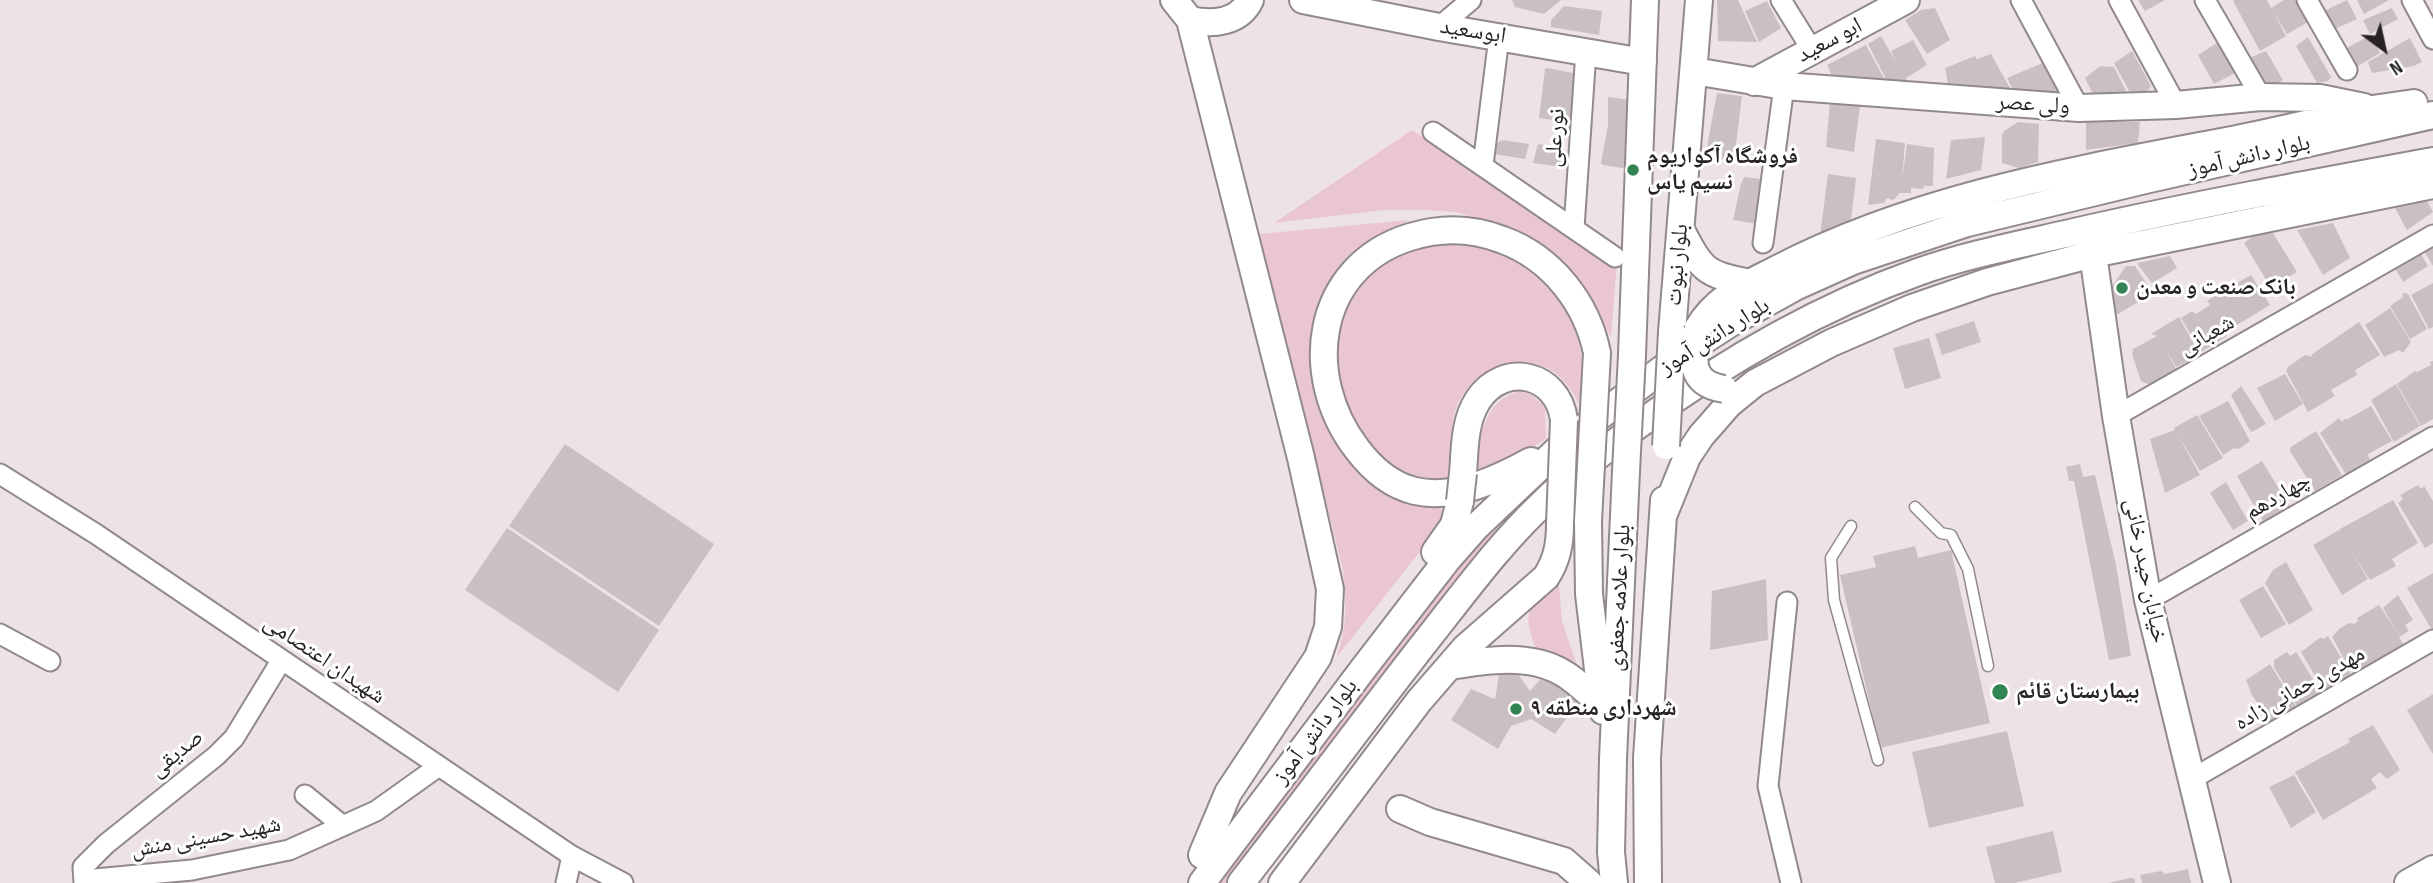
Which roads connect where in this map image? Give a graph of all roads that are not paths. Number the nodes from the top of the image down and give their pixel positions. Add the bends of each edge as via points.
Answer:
1 (1250, 0) edge
2 (1471, 0) edge
3 (1646, 0) edge
4 (1699, 0) edge
5 (1781, 0) edge
6 (2021, 0) edge
7 (2119, 0) edge
8 (2205, 0) edge
9 (2307, 0) edge
10 (2412, 0) edge
11 (1317, 1) edge
12 (1888, 4) edge
13 (1182, 10) edge
14 (1439, 27) junction
15 (1499, 37) junction
16 (2433, 39) edge
17 (1812, 50) junction
18 (1586, 51) junction
19 (1643, 62) junction
20 (2347, 70) dead end
21 (1694, 71) junction
22 (1754, 82) junction
23 (1784, 86) junction
24 (2261, 97) junction
25 (2433, 101) edge
26 (2176, 105) junction
27 (2079, 108) junction
28 (2372, 109) junction
29 (2433, 115) edge
30 (1433, 132) dead end
31 (2433, 161) edge
32 (1483, 165) junction
33 (2433, 185) edge
34 (1574, 228) junction
35 (1681, 230) junction
36 (2433, 236) edge
37 (1763, 243) dead end
38 (2093, 254) junction
39 (1615, 257) dead end
40 (1750, 283) junction
41 (1685, 330) junction
42 (1632, 355) joint
43 (1755, 383) junction
44 (2116, 416) junction
45 (1566, 430) junction
46 (2433, 437) edge
47 (1666, 446) joint
48 (0, 474) edge
49 (1915, 507) dead end
50 (1663, 516) junction
51 (1851, 526) dead end
52 (2148, 600) junction
53 (1787, 601) dead end
54 (0, 634) edge
55 (2433, 640) edge
56 (50, 661) dead end
57 (281, 661) junction
58 (1450, 666) junction
59 (1988, 666) dead end
60 (1601, 704) junction
61 (1613, 759) junction
62 (1878, 760) dead end
63 (439, 766) junction
64 (2192, 779) junction
65 (305, 795) dead end
66 (1400, 809) dead end
67 (343, 826) junction
68 (1202, 855) junction
69 (572, 856) junction
70 (2433, 869) edge
71 (83, 877) edge
72 (566, 883) edge
73 (623, 883) edge
74 (1182, 883) edge
75 (1202, 883) edge
76 (1241, 883) edge
77 (1282, 883) edge
78 (1589, 883) edge
79 (1614, 883) edge
80 (1648, 883) edge
81 (1791, 883) edge
82 (2217, 883) edge
83 (2408, 883) edge

1 - 13 main road via 1236,16 1223,22 1206,24
2 - 14 street
3 - 19 main road, بلوار نبوت
4 - 21 main road, بلوار نبوت
5 - 17 street
6 - 27 street
7 - 26 street
8 - 24 street
9 - 20 street
10 - 16 street
11 - 14 main road, ابوسعید
12 - 17 main road, ابو سعید
13 - 68 main road via 1301,458 1330,589 1328,627 1318,657 1228,793
14 - 15 main road, ابوسعید
15 - 18 main road, ابوسعید
15 - 32 street
17 - 22 main road, ابو سعید
18 - 19 main road, ابوسعید
18 - 34 street, نورعلی
19 - 42 main road, بلوار نبوت
21 - 22 main road, ولی عصر
21 - 35 main road, بلوار نبوت
22 - 23 main road, ولی عصر
23 - 27 main road, ولی عصر
23 - 37 street
24 - 26 main road, ولی عصر
24 - 28 main road, ولی عصر via 2319,98
25 - 28 main road
26 - 27 main road, ولی عصر
28 - 40 main road via 2053,175 1938,204 1849,235
29 - 45 main road, بلوار دانش آموز via 1967,223 1853,261 1737,320
30 - 32 street
31 - 76 main road, بلوار دانش آموز via 2167,211 1978,254 1869,291 1759,345 1684,392 1542,503 1426,640
32 - 34 street
33 - 38 main road
34 - 39 street
35 - 40 main road via 1707,270
35 - 41 main road, بلوار نبوت
36 - 44 street, شعبانی
38 - 43 main road via 1912,308
38 - 44 main road, خیابان حیدر خانی
40 - 41 main road
41 - 43 main road, bridge via 1697,375 1709,387
41 - 47 main road, بلوار نبوت, bridge
42 - 61 main road, بلوار علامه جعفری, bridge
43 - 50 main road via 1728,404 1700,436 1678,474
44 - 52 main road, خیابان حیدر خانی
45 - 58 main road, bridge via 1560,543 1554,564 1546,577
45 - 60 main road, bridge via 1529,462 1478,485 1433,493 1395,484 1367,463 1348,438 1326,383 1322,355 1326,322 1347,281 1379,251 1401,240 1428,231 1485,232 1518,246 1559,279 1586,315 1597,353 1588,521 1589,594
45 - 68 main road, bridge via 1556,397 1534,379 1514,377 1492,386 1479,399 1469,416 1454,525
45 - 75 main road, بلوار دانش آموز via 1447,560
46 - 52 street, چهاردهم
47 - 50 main road, بلوار علامه جعفری
48 - 57 street, شهیدان اعتصامی
49 - 59 lane via 1941,533 1951,536 1968,569
50 - 80 main road, بلوار علامه جعفری via 1647,758
51 - 62 lane via 1830,558 1834,600
52 - 64 main road, خیابان حیدر خانی
53 - 81 street via 1768,786
54 - 56 street
55 - 64 street, مهدی رحمانی زاده
57 - 63 street, شهیدان اعتصامی
57 - 71 street, صدیقی via 234,738 106,844
58 - 60 main road via 1490,660 1531,662 1562,673
58 - 77 main road
60 - 61 main road
61 - 79 main road, بلوار علامه جعفری
63 - 67 street, شهید حسینی منش via 376,811
63 - 69 street, شهیدان اعتصامی
64 - 82 main road, خیابان حیدر خانی
65 - 67 street
66 - 78 main road via 1564,861
67 - 71 street, شهید حسینی منش via 289,850 192,870
68 - 74 main road
69 - 72 street
69 - 73 street, شهیدان اعتصامی
70 - 83 main road

